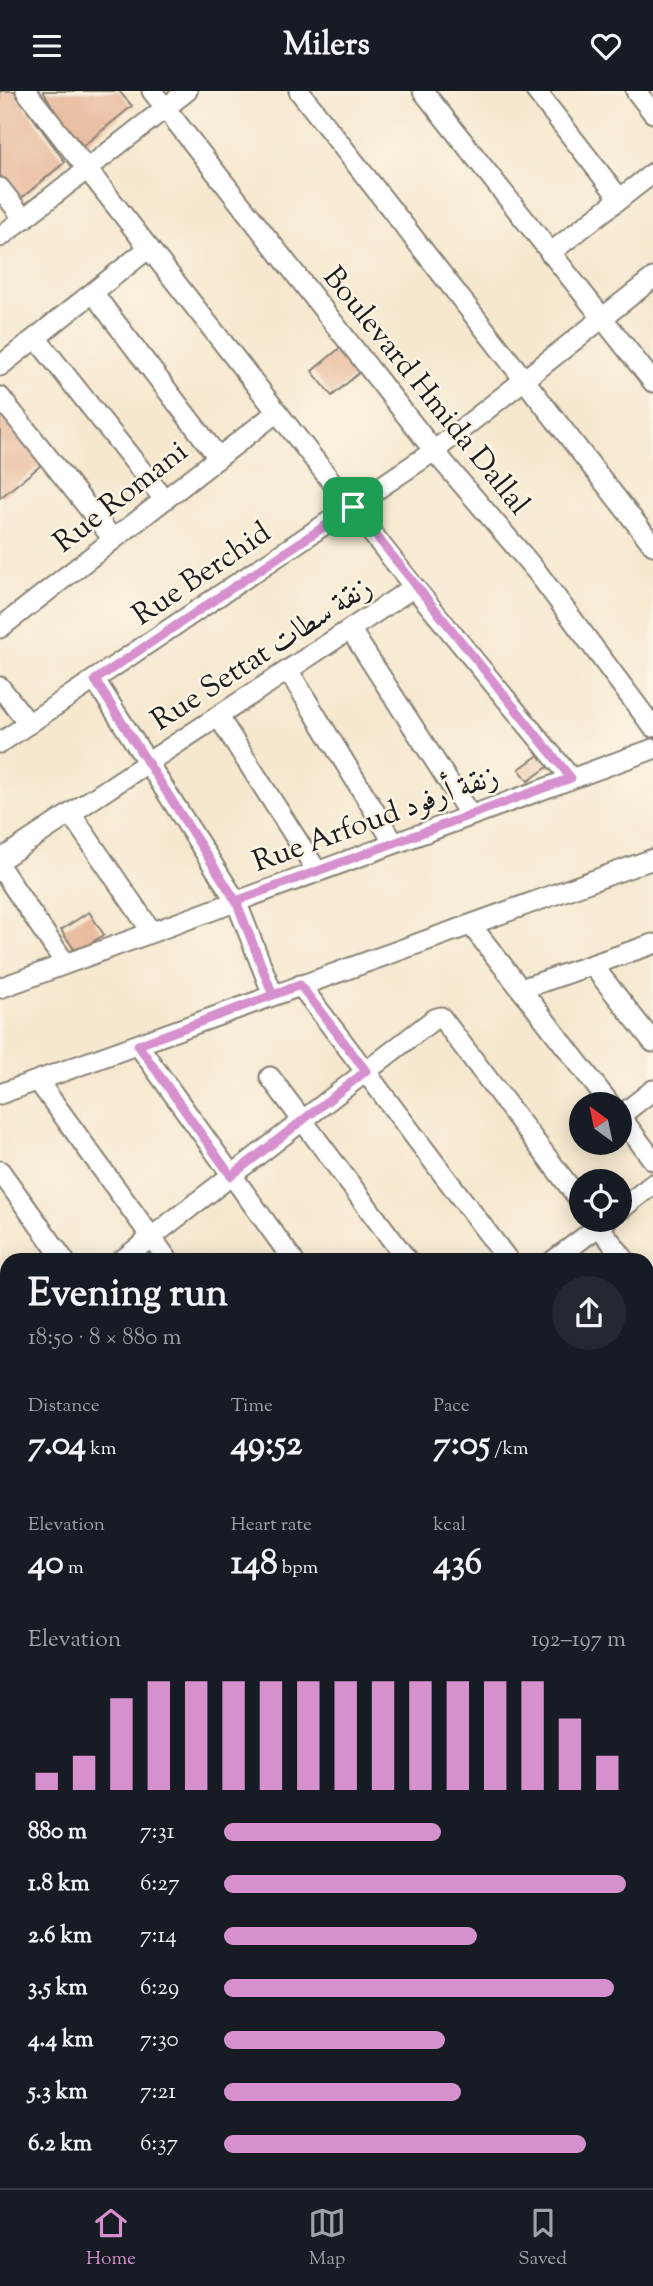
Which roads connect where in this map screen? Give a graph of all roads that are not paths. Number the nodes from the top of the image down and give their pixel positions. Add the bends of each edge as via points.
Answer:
1 (26, 91) edge
2 (152, 91) edge
3 (187, 91) edge
4 (299, 91) edge
5 (424, 91) edge
6 (536, 91) edge
7 (636, 91) edge
8 (166, 109) junction
9 (653, 113) edge
10 (87, 170) junction
11 (653, 173) edge
12 (0, 188) edge
13 (620, 199) junction
14 (24, 219) junction
15 (0, 237) edge
16 (149, 248) junction
17 (550, 253) junction
18 (653, 278) edge
19 (93, 293) junction
20 (601, 319) junction
21 (36, 338) junction
22 (0, 366) edge
23 (524, 380) junction
24 (653, 383) edge
25 (0, 397) edge
26 (277, 412) junction
27 (434, 451) junction
28 (218, 457) junction
29 (164, 499) junction
30 (353, 507) junction
31 (113, 539) junction
32 (653, 545) edge
33 (415, 587) junction
34 (0, 628) edge
35 (350, 629) junction
36 (288, 670) junction
37 (95, 680) junction
38 (0, 687) edge
39 (218, 716) junction
40 (29, 724) junction
41 (653, 727) edge
42 (0, 743) edge
43 (653, 749) edge
44 (149, 762) junction
45 (571, 778) junction
46 (71, 814) junction
47 (470, 815) junction
48 (394, 843) junction
49 (653, 859) edge
50 (0, 860) edge
51 (0, 867) edge
52 (317, 871) junction
53 (236, 901) junction
54 (471, 925) junction
55 (152, 932) junction
56 (653, 944) edge
57 (65, 963) junction
58 (593, 966) junction
59 (300, 985) junction
60 (0, 988) edge
61 (521, 989) junction
62 (273, 995) junction
63 (653, 1042) edge
64 (138, 1045) junction
65 (366, 1071) junction
66 (270, 1077) dead end
67 (38, 1081) junction
68 (653, 1090) edge
69 (601, 1092) edge
70 (0, 1094) edge
71 (632, 1107) edge
72 (303, 1120) junction
73 (632, 1132) edge
74 (653, 1160) edge
75 (0, 1171) edge
76 (231, 1176) junction
77 (653, 1184) edge
78 (569, 1186) edge
79 (632, 1201) edge
80 (588, 1232) edge
81 (607, 1232) edge
82 (152, 1237) junction
83 (59, 1253) edge
84 (131, 1253) edge
85 (164, 1253) edge
86 (288, 1253) edge
87 (402, 1253) edge
88 (503, 1253) edge
89 (562, 1253) edge
90 (620, 1253) edge

1 - 10 street
2 - 8 street, Boulevard Hmida Dallal
3 - 8 street
4 - 23 street
5 - 17 street
6 - 13 street
7 - 9 street
8 - 10 street
8 - 27 street, Boulevard Hmida Dallal
10 - 14 street
10 - 16 street
11 - 13 street
12 - 14 street
13 - 17 street
14 - 15 street
16 - 19 street
16 - 26 street
17 - 20 street
18 - 20 street, Rue Berchid
19 - 21 street
19 - 28 street
20 - 23 street, Rue Berchid
20 - 24 street
21 - 22 street
21 - 29 street
23 - 27 street, Rue Berchid
23 - 32 street
25 - 31 street
26 - 28 street, Rue Romani
26 - 30 street
27 - 30 street, Rue Berchid
27 - 41 street, Boulevard Hmida Dallal via 537,572
28 - 29 street, Rue Romani
29 - 31 street, Rue Romani
30 - 33 street
30 - 37 street, Rue Berchid
31 - 34 street, Rue Romani
33 - 35 street, Rue Settat زنقة سطات
33 - 45 street
35 - 36 street, Rue Settat زنقة سطات
35 - 47 street
36 - 39 street, Rue Settat زنقة سطات
36 - 48 street
37 - 40 street, Rue Berchid
37 - 44 street
38 - 40 street
39 - 44 street, Rue Settat زنقة سطات
39 - 52 street
40 - 42 street, Rue Berchid
43 - 45 street, Rue Arfoud زنقة أرفود
44 - 46 street, Rue Settat زنقة سطات
44 - 53 street
45 - 47 street, Rue Arfoud زنقة أرفود
46 - 50 street, Rue Settat زنقة سطات
46 - 55 street
47 - 48 street, Rue Arfoud زنقة أرفود
48 - 52 street, Rue Arfoud زنقة أرفود
49 - 54 street
51 - 57 street
52 - 53 street, Rue Arfoud زنقة أرفود
53 - 55 street, Rue Arfoud زنقة أرفود
53 - 62 street
54 - 59 street
54 - 61 street
55 - 57 street, Rue Arfoud زنقة أرفود
56 - 58 street
57 - 60 street, Rue Arfoud زنقة أرفود
58 - 61 street
58 - 63 street
59 - 62 street
59 - 65 street
61 - 69 street
62 - 64 street
64 - 67 street
64 - 76 street
65 - 72 street
65 - 78 street via 441,1017
65 - 88 street
66 - 72 street
67 - 70 street
67 - 82 street
68 - 71 street
72 - 76 street
72 - 87 street
73 - 74 street
75 - 83 street
76 - 82 street
76 - 86 street
77 - 79 street
80 - 89 street
81 - 90 street
82 - 84 street
82 - 85 street

